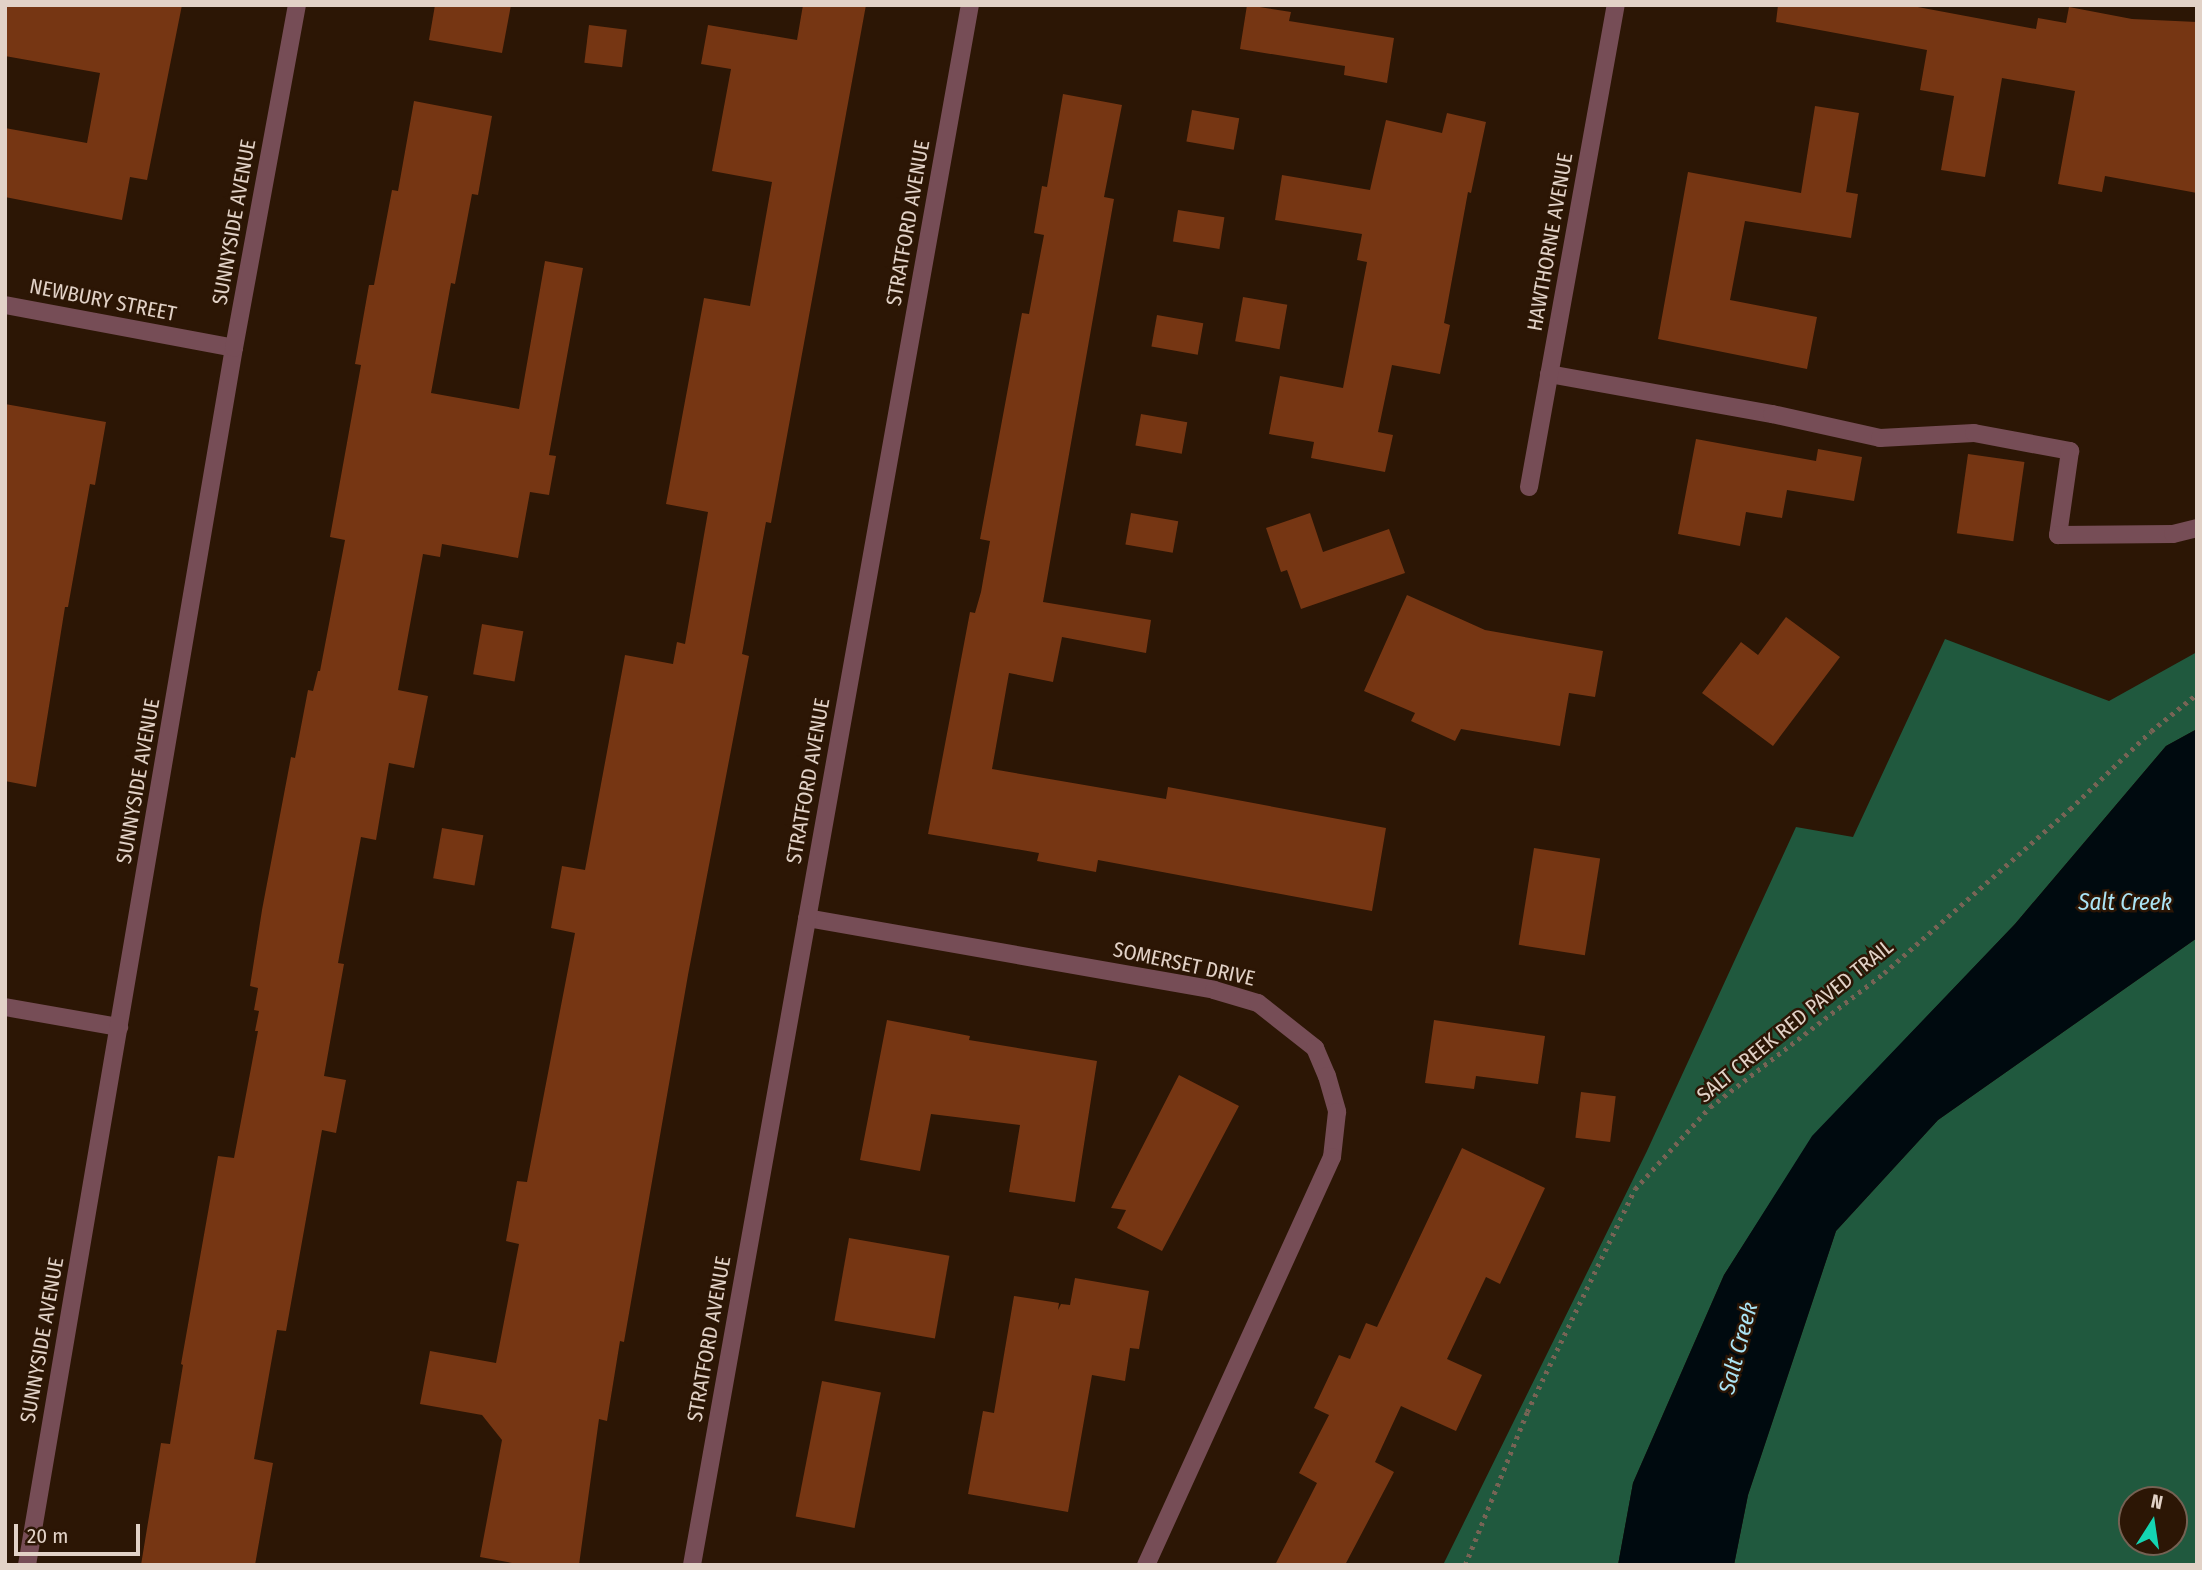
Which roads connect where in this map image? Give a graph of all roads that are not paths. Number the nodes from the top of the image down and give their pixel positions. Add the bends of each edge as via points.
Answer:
1 (297, 5) edge
2 (970, 5) edge
3 (1616, 5) edge
4 (5, 305) edge
5 (234, 348) junction
6 (1549, 374) junction
7 (1529, 487) dead end
8 (2197, 528) edge
9 (807, 918) junction
10 (5, 1007) edge
11 (119, 1027) junction
12 (27, 1565) edge
13 (692, 1565) edge
14 (1146, 1565) edge

1 - 5 street, SUNNYSIDE AVENUE
2 - 9 street, STRATFORD AVENUE
3 - 6 street, HAWTHORNE AVENUE
4 - 5 street, NEWBURY STREET
5 - 11 street, SUNNYSIDE AVENUE
6 - 7 street, HAWTHORNE AVENUE
6 - 8 street via 1880,438 1974,433 2070,451 2058,535 2173,534
9 - 13 street, STRATFORD AVENUE
9 - 14 street, SOMERSET DRIVE via 1214,990 1258,1003 1315,1048 1337,1112 1332,1157
10 - 11 street
11 - 12 street, SUNNYSIDE AVENUE

